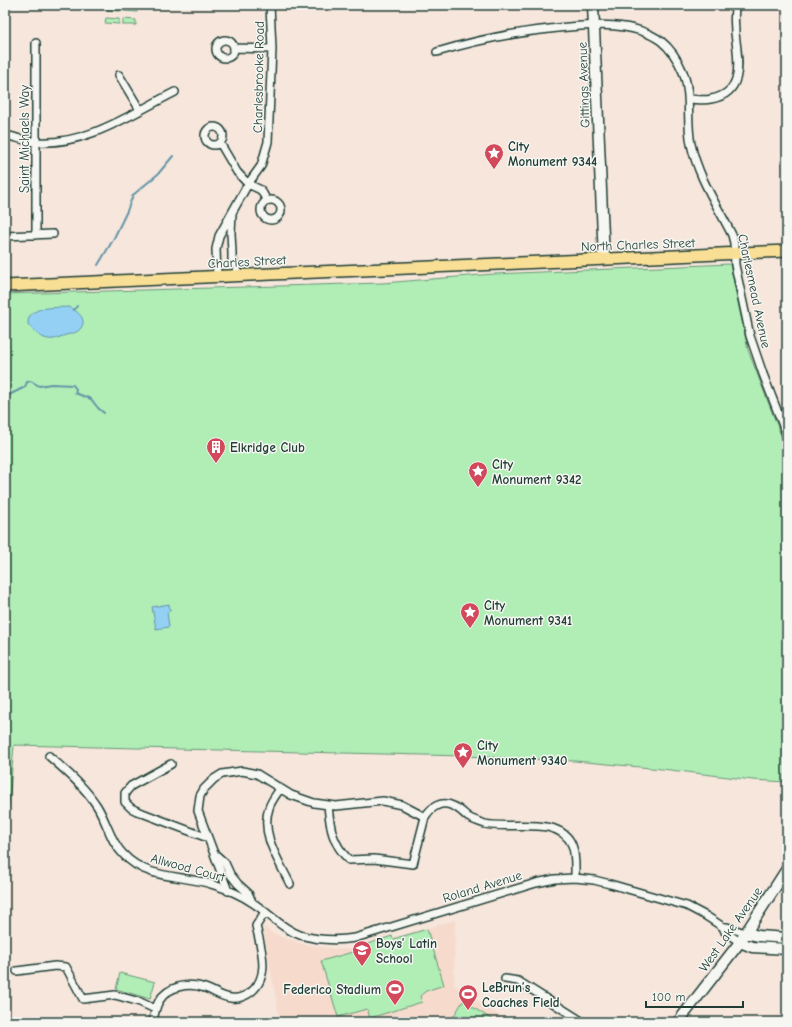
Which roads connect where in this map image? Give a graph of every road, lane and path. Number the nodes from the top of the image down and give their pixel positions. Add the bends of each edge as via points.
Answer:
1 (270, 5) edge
2 (592, 5) edge
3 (736, 5) edge
4 (593, 24) junction
5 (36, 43) dead end
6 (234, 48) dead end
7 (272, 49) junction
8 (437, 52) dead end
9 (119, 75) dead end
10 (175, 92) dead end
11 (689, 99) junction
12 (140, 110) junction
13 (5, 135) edge
14 (36, 142) junction
15 (220, 143) dead end
16 (248, 184) junction
17 (267, 201) dead end
18 (232, 212) junction
19 (53, 234) dead end
20 (36, 235) junction
21 (5, 236) edge
22 (787, 251) edge
23 (735, 254) junction
24 (604, 259) junction
25 (490, 264) joint
26 (217, 276) junction
27 (237, 276) junction
28 (5, 286) edge
29 (787, 436) edge
30 (49, 756) dead end
31 (171, 764) dead end
32 (280, 789) junction
33 (328, 805) junction
34 (425, 817) junction
35 (208, 838) junction
36 (214, 853) junction
37 (787, 869) edge
38 (575, 878) junction
39 (290, 884) dead end
40 (228, 891) junction
41 (252, 902) junction
42 (265, 912) junction
43 (723, 927) junction
44 (745, 933) junction
45 (787, 938) edge
46 (740, 942) junction
47 (787, 950) edge
48 (17, 971) dead end
49 (506, 979) dead end
50 (155, 1009) junction
51 (153, 1022) edge
52 (583, 1022) edge
53 (678, 1022) edge

1 - 7 street, Charlesbrooke Road
2 - 4 street, Gittings Avenue
3 - 11 street via 734,18 738,75 734,84 730,90 717,98
4 - 8 street, Charlesmead Avenue via 511,34
4 - 11 street, Charlesmead Avenue via 631,28 651,36 669,48 679,63
4 - 24 street, Gittings Avenue
5 - 14 street, Saint Michaels Way
6 - 7 street
7 - 16 street, Charlesbrooke Road via 268,142 261,166
9 - 12 street
10 - 12 street
11 - 23 street, Charlesmead Avenue via 689,131 696,160 705,184 732,235
12 - 14 street via 81,137
13 - 14 street
14 - 20 street, Saint Michaels Way
15 - 16 street via 234,168
16 - 17 street via 260,190
16 - 18 street, Charlesbrooke Road
18 - 26 street, Charlesbrooke Road via 219,236 216,249
18 - 27 street, Charlesbrooke Road via 232,259
19 - 20 street
20 - 21 street
22 - 23 main road, North Charles Street
23 - 24 main road, North Charles Street
23 - 29 street, Charlesmead Avenue via 735,265 754,348
24 - 25 main road, North Charles Street
25 - 27 main road, Charles Street
26 - 27 main road, Charles Street
26 - 28 main road, Charles Street
30 - 40 street, Allwood Court via 92,798 116,846 131,861 155,874 213,884
31 - 35 street via 131,786 125,793 125,802 137,811
32 - 33 street via 303,800
32 - 35 street via 265,778 250,772 228,772 214,779 204,789 198,804 200,818
32 - 39 street via 269,807 266,824 273,851
33 - 34 street via 383,801 402,805
33 - 34 street via 329,823 336,845 349,860 374,859 413,864
34 - 38 street via 439,805 448,804 484,824 548,827 562,832 572,845
35 - 36 street
36 - 40 street
36 - 41 street via 225,863 230,874 248,893
37 - 44 street, West Lake Avenue
38 - 42 street, Roland Avenue via 536,883 346,939 323,939 300,934 286,928
38 - 43 street, Roland Avenue via 610,884 687,906
40 - 41 street, Allwood Court
41 - 42 street, Roland Avenue
42 - 50 street via 256,926 263,970 258,985 252,991 231,998 203,987 180,986 165,994
43 - 44 street, Roland Avenue
43 - 46 street, Roland Avenue via 724,932
44 - 45 street, Roland Avenue
44 - 46 street, West Lake Avenue
46 - 47 street, Roland Avenue via 752,947
46 - 53 street, West Lake Avenue
48 - 50 street via 66,967 83,999 115,995
49 - 52 street via 518,981
50 - 51 street

